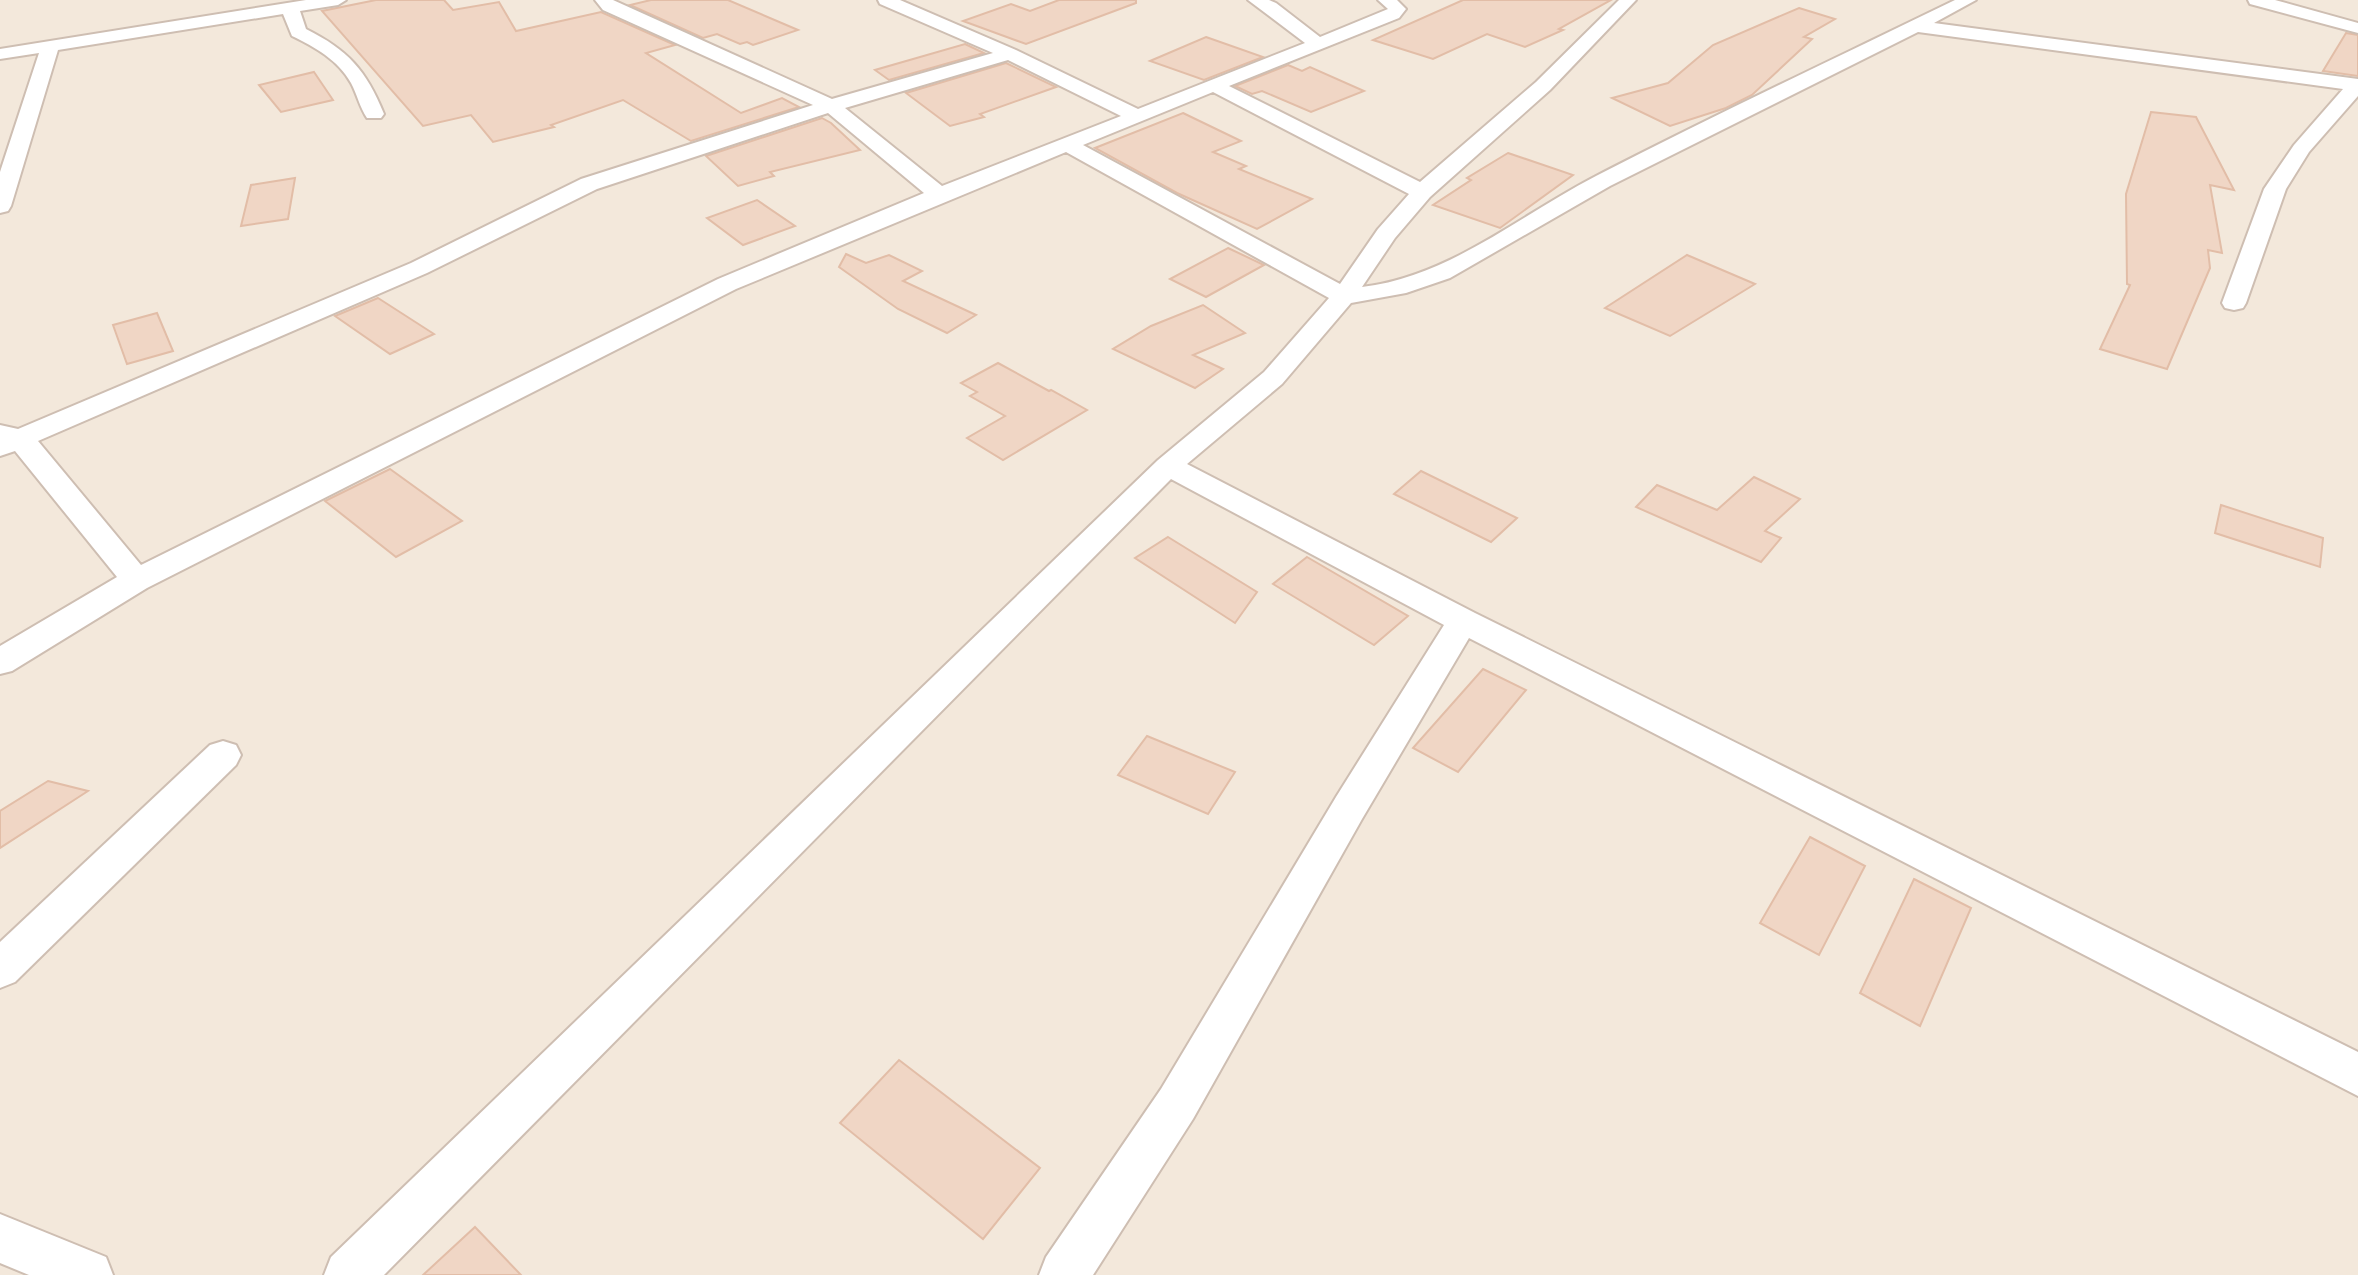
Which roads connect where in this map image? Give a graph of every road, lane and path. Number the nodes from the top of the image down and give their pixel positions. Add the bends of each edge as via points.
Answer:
1 (338, 0) edge
2 (603, 0) edge
3 (886, 0) edge
4 (1256, 0) edge
5 (1386, 0) edge
6 (1628, 0) edge
7 (1968, 0) edge
8 (2256, 0) edge
9 (290, 8) junction
10 (1914, 26) junction
11 (2358, 28) edge
12 (1318, 44) junction
13 (50, 46) junction
14 (0, 54) edge
15 (1010, 54) junction
16 (2358, 85) edge
17 (1217, 87) junction
18 (831, 106) junction
19 (374, 114) dead end
20 (1139, 117) junction
21 (1069, 145) junction
22 (1422, 192) junction
23 (939, 195) junction
24 (0, 206) edge
25 (1344, 296) junction
26 (2234, 303) dead end
27 (7, 440) edge
28 (1168, 466) junction
29 (136, 580) junction
30 (1463, 621) junction
31 (0, 662) edge
32 (223, 755) dead end
33 (0, 969) edge
34 (2358, 1075) edge
35 (0, 1238) edge
36 (88, 1275) edge
37 (349, 1275) edge
38 (1064, 1275) edge

1 - 9 street
2 - 18 street
3 - 15 street
4 - 12 street
5 - 12 street via 1398,9 1393,14
6 - 22 street via 1543,86
7 - 10 street
8 - 11 street
9 - 13 street
9 - 19 street via 298,32 327,46 362,80
10 - 16 street
10 - 25 street via 1602,181 1420,284
12 - 17 street
13 - 14 street
13 - 24 street
15 - 18 street
15 - 20 street
16 - 26 street via 2301,149 2275,189
17 - 20 street
17 - 22 street
18 - 23 street
18 - 27 street via 589,184 419,268
20 - 21 street
21 - 23 street
21 - 25 street
22 - 25 street via 1386,234
23 - 29 street via 727,284
25 - 28 street via 1273,378
27 - 29 street
28 - 30 street
28 - 37 street
29 - 31 street
30 - 34 street
30 - 38 street via 1177,1104
32 - 33 street
35 - 36 street

